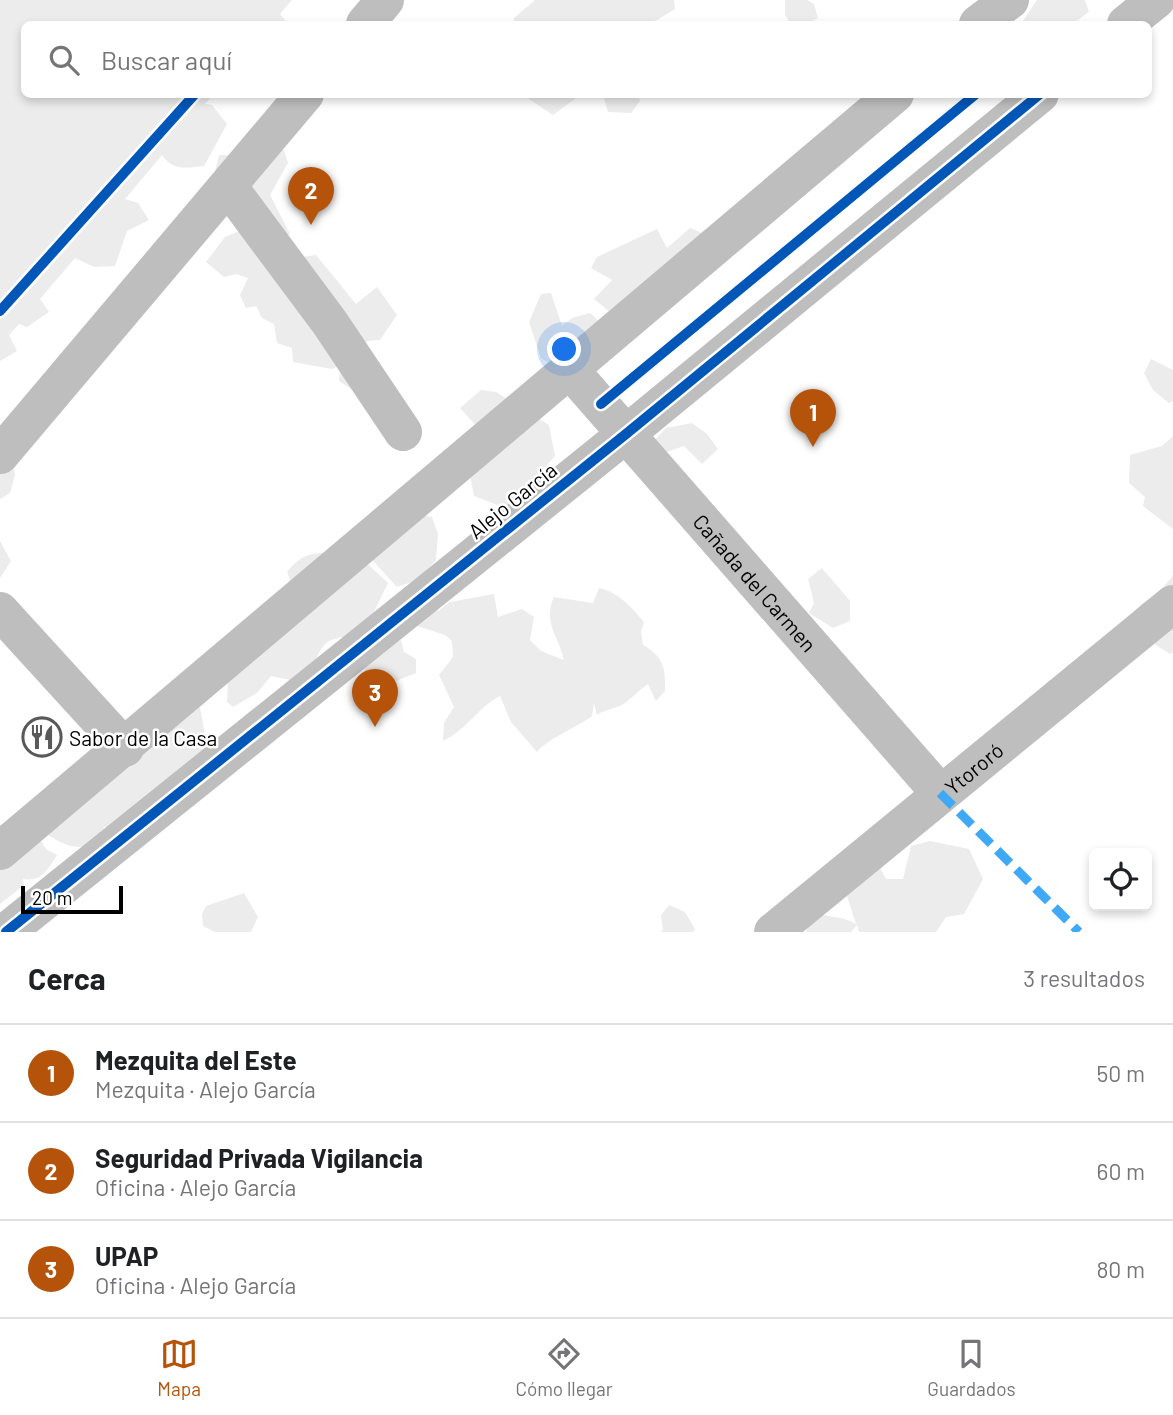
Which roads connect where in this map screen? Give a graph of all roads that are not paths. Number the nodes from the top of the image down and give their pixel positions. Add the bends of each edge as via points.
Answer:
1 (385, 0) edge
2 (1010, 0) edge
3 (1156, 0) edge
4 (368, 21) edge
5 (982, 21) edge
6 (1130, 21) edge
7 (302, 98) edge
8 (890, 98) edge
9 (1035, 98) edge
10 (228, 186) junction
11 (570, 370) junction
12 (403, 432) dead end
13 (625, 434) junction
14 (0, 455) edge
15 (1173, 604) edge
16 (0, 611) edge
17 (125, 748) junction
18 (940, 793) junction
19 (0, 852) edge
20 (6, 932) edge
21 (773, 932) edge

1 - 4 street
2 - 5 street
3 - 6 street
7 - 10 street
8 - 11 street
9 - 13 street, Alejo García
10 - 12 street via 330,323
10 - 14 street
11 - 13 street, Cañada del Carmen
11 - 17 street
13 - 18 street, Cañada del Carmen
13 - 20 street, Alejo García
15 - 18 street, Ytororó
16 - 17 street
17 - 19 street
18 - 21 street, Ytororó

